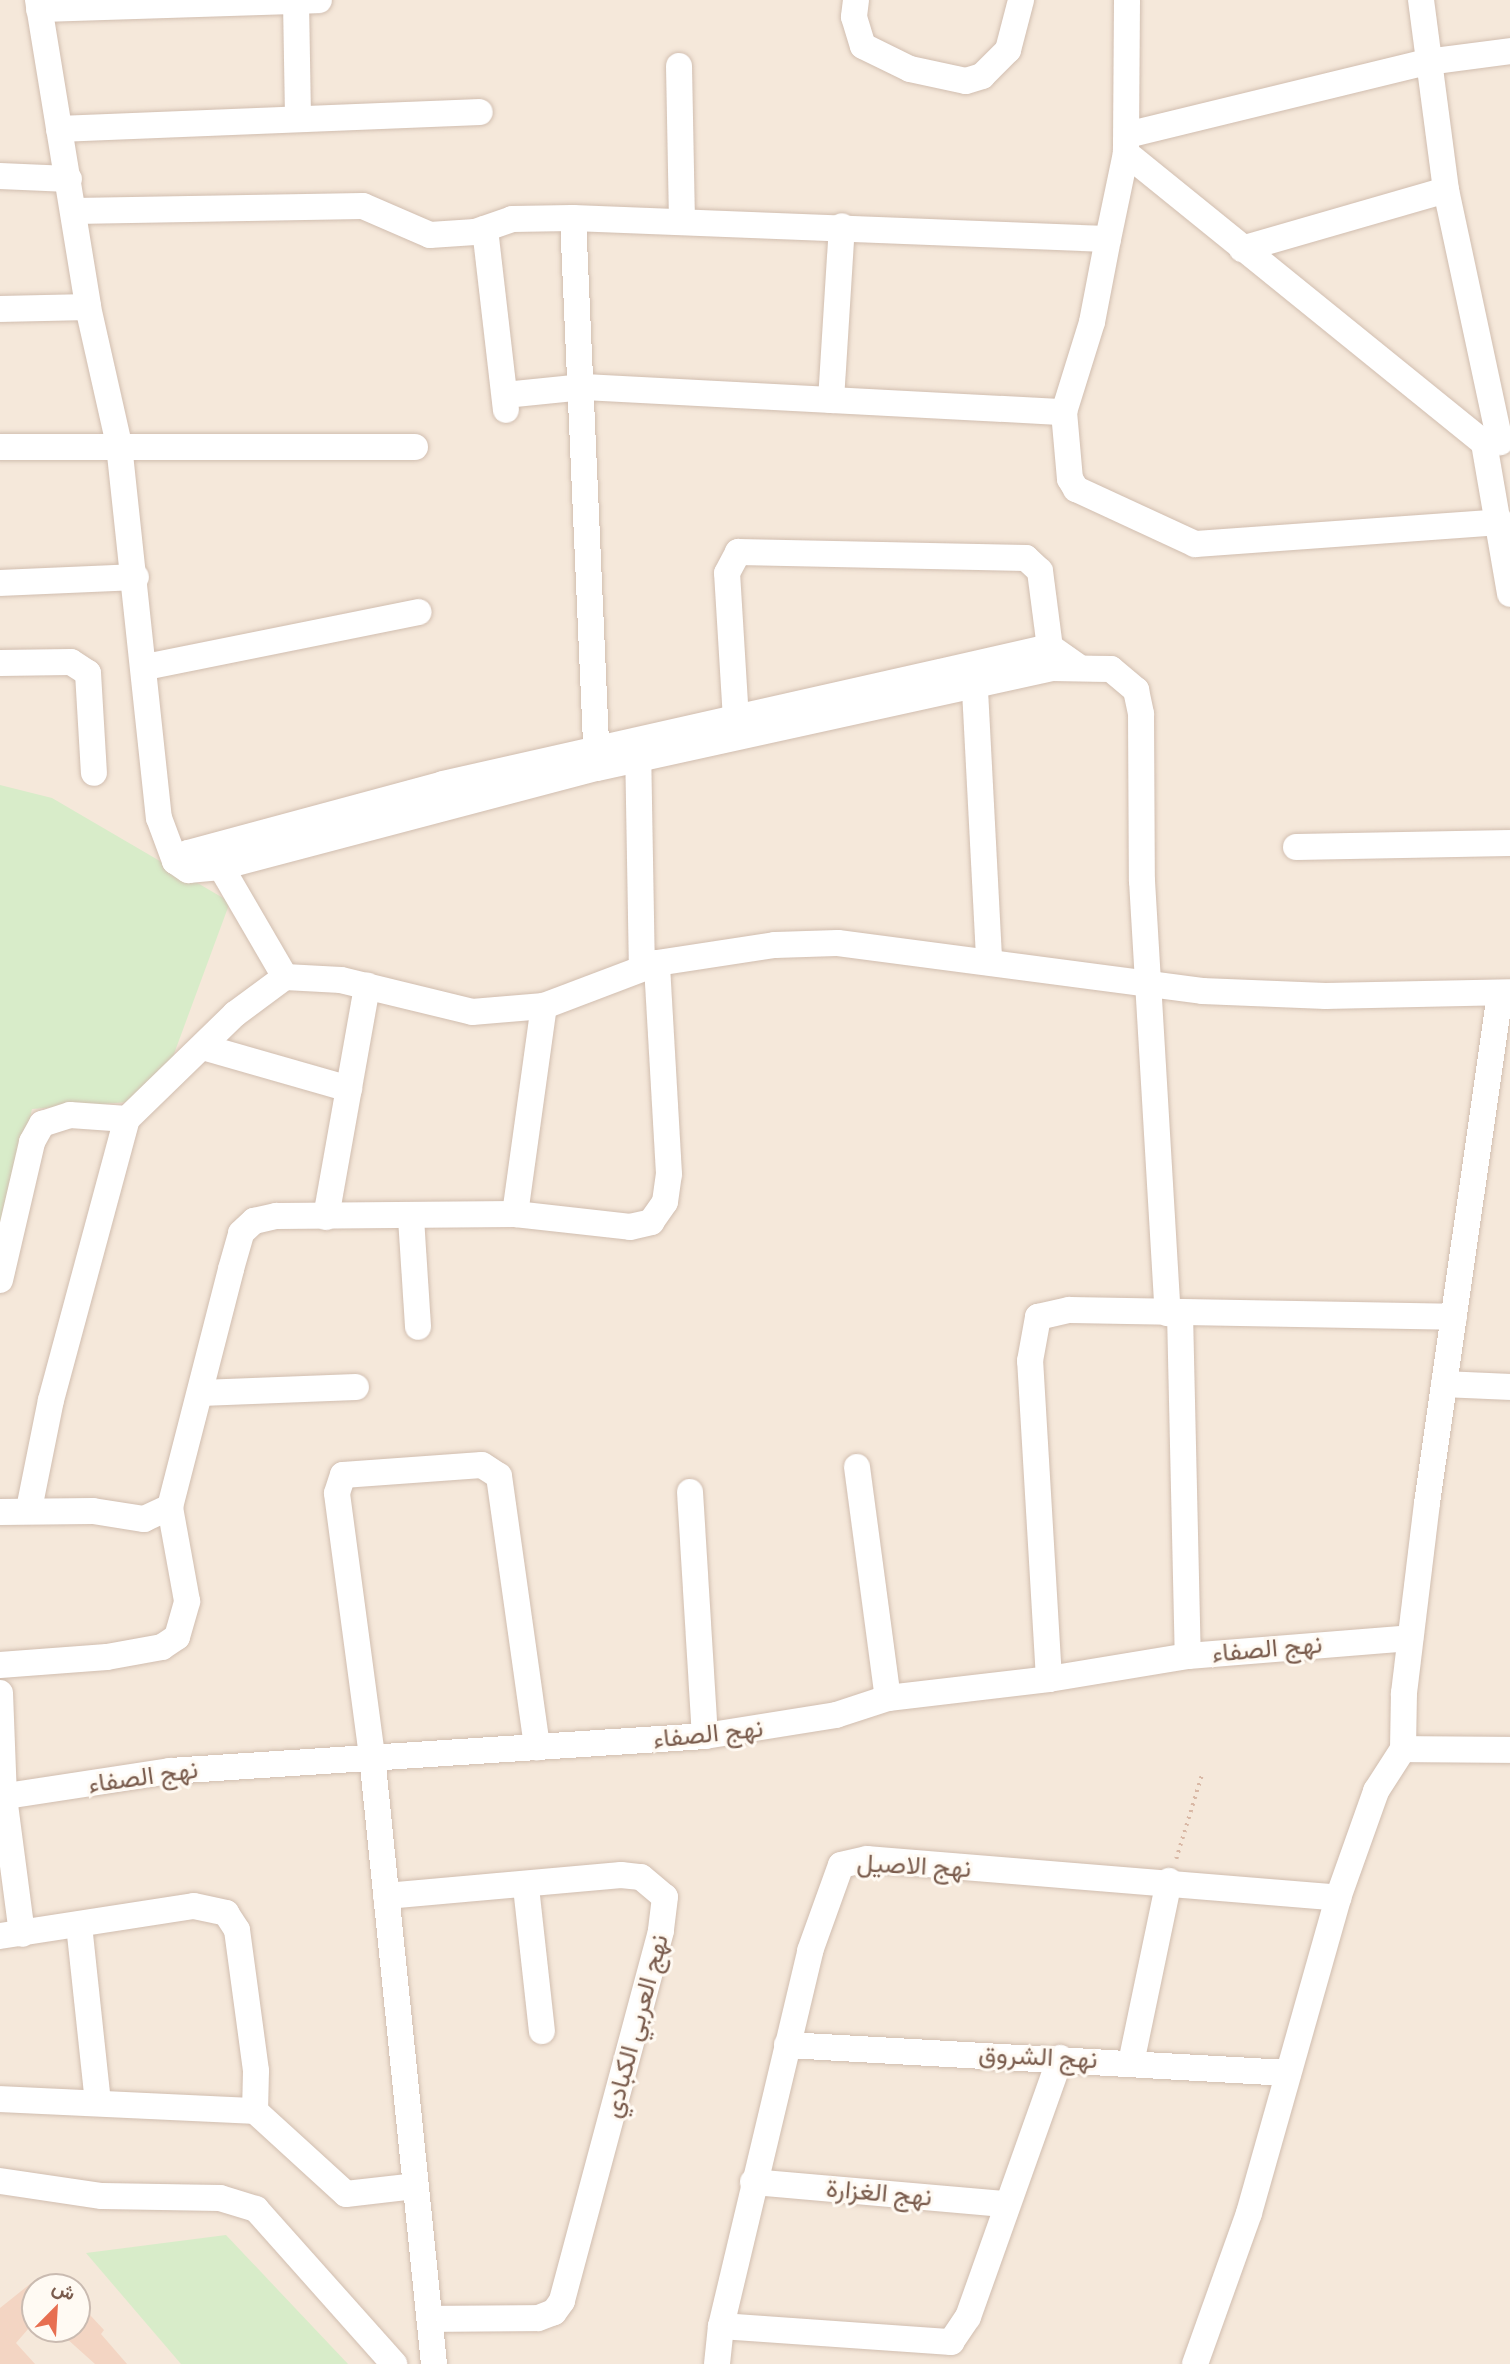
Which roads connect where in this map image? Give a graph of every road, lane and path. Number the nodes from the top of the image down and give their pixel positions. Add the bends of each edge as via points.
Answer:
1 (856, 0) edge
2 (1021, 0) edge
3 (1127, 0) edge
4 (1420, 0) edge
5 (307, 1) edge
6 (38, 5) edge
7 (1510, 51) edge
8 (1427, 62) junction
9 (678, 66) dead end
10 (480, 112) dead end
11 (298, 118) junction
12 (59, 129) junction
13 (1126, 144) junction
14 (0, 176) edge
15 (69, 179) junction
16 (1446, 191) junction
17 (74, 211) junction
18 (573, 218) junction
19 (682, 219) junction
20 (842, 226) junction
21 (485, 229) junction
22 (1108, 239) junction
23 (1242, 249) junction
24 (88, 307) junction
25 (0, 309) edge
26 (584, 387) junction
27 (831, 400) junction
28 (1064, 412) junction
29 (1498, 442) edge
30 (119, 445) junction
31 (0, 447) edge
32 (415, 447) dead end
33 (1501, 522) junction
34 (136, 577) junction
35 (0, 583) edge
36 (1510, 594) edge
37 (419, 612) dead end
38 (1060, 660) junction
39 (0, 663) edge
40 (146, 667) junction
41 (975, 677) junction
42 (737, 730) junction
43 (638, 752) junction
44 (596, 758) junction
45 (94, 773) dead end
46 (1510, 843) edge
47 (1296, 846) dead end
48 (175, 861) junction
49 (221, 867) junction
50 (989, 959) junction
51 (650, 965) junction
52 (285, 977) junction
53 (367, 986) junction
54 (1150, 986) junction
55 (1505, 993) edge
56 (544, 1006) junction
57 (203, 1047) junction
58 (349, 1089) junction
59 (127, 1119) junction
60 (515, 1214) junction
61 (326, 1217) junction
62 (411, 1218) junction
63 (0, 1280) edge
64 (1174, 1313) junction
65 (1454, 1317) junction
66 (418, 1327) dead end
67 (1444, 1384) junction
68 (356, 1387) dead end
69 (1510, 1387) edge
70 (201, 1393) junction
71 (857, 1467) dead end
72 (690, 1492) dead end
73 (170, 1507) junction
74 (29, 1508) junction
75 (0, 1512) edge
76 (1410, 1637) junction
77 (1188, 1656) junction
78 (0, 1665) edge
79 (1049, 1679) junction
80 (0, 1693) edge
81 (888, 1698) junction
82 (705, 1736) junction
83 (537, 1747) junction
84 (1403, 1749) junction
85 (1510, 1749) edge
86 (372, 1756) junction
87 (1202, 1774) dead end
88 (2, 1797) edge
89 (1170, 1881) junction
90 (526, 1887) junction
91 (386, 1896) junction
92 (1338, 1898) junction
93 (79, 1925) junction
94 (11, 1935) edge
95 (542, 2031) dead end
96 (788, 2045) junction
97 (1060, 2058) junction
98 (1131, 2063) junction
99 (1288, 2073) junction
100 (0, 2099) edge
101 (98, 2102) junction
102 (255, 2111) junction
103 (0, 2181) edge
104 (753, 2182) junction
105 (415, 2186) junction
106 (1006, 2204) junction
107 (433, 2319) junction
108 (720, 2326) junction
109 (394, 2364) edge
110 (434, 2364) edge
111 (717, 2364) edge
112 (1195, 2364) edge

1 - 2 street via 857,35 863,46 910,69 966,81 982,76 1008,50
3 - 13 street
4 - 8 street
5 - 6 street
5 - 11 street
6 - 12 street
7 - 8 street
8 - 13 street
8 - 16 street
9 - 19 street
10 - 11 street
11 - 12 street
12 - 15 street
13 - 22 street
13 - 23 street
14 - 15 street
15 - 17 street
16 - 23 street
16 - 29 street
17 - 21 street via 363,206 430,235
17 - 24 street
18 - 19 street
18 - 21 street via 512,219
18 - 26 street
19 - 20 street
20 - 22 street
20 - 27 street
21 - 26 street via 505,403
22 - 28 street via 1092,322
23 - 29 street
24 - 25 street
24 - 30 street
26 - 27 street
26 - 44 street
27 - 28 street
28 - 33 street via 1070,479 1076,489 1195,544
29 - 33 street
30 - 31 street
30 - 32 street
30 - 34 street
33 - 36 street
34 - 35 street
34 - 40 street
37 - 40 street
38 - 41 street
38 - 42 street via 1040,570 1026,558 738,552 727,573
38 - 54 street via 1111,669 1136,690
39 - 45 street via 71,662 89,673
40 - 48 street via 159,818
41 - 42 street
41 - 50 street
42 - 43 street
43 - 44 street
43 - 51 street
44 - 48 street via 443,783 188,853
44 - 49 street
46 - 47 street
48 - 49 street via 188,870
49 - 52 street
50 - 51 street via 838,943 775,945
50 - 54 street
51 - 56 street
51 - 60 street via 669,1174 660,1214 630,1227
52 - 53 street
52 - 57 street via 257,994
53 - 56 street via 472,1012
53 - 58 street
54 - 55 street via 1326,996
54 - 64 street via 1157,1188
55 - 65 street
56 - 60 street
57 - 58 street
57 - 59 street
58 - 61 street
59 - 63 street via 54,1117 36,1131
59 - 74 street via 51,1400
60 - 62 street
61 - 62 street
61 - 70 street via 276,1216 254,1221 241,1233
62 - 66 street
64 - 65 street
64 - 77 street
64 - 79 street via 1069,1310 1043,1313 1034,1323 1030,1361
65 - 67 street
67 - 69 street
67 - 76 street
68 - 70 street
70 - 73 street
71 - 81 street
72 - 82 street
73 - 74 street via 144,1519
73 - 78 street via 187,1601 177,1637 162,1647 107,1657
74 - 75 street
76 - 77 street, نهج الصفاء
76 - 84 street
77 - 79 street, نهج الصفاء
79 - 81 street, نهج الصفاء
80 - 88 street
81 - 82 street, نهج الصفاء via 836,1715
82 - 83 street, نهج الصفاء
83 - 86 street, نهج الصفاء
83 - 86 street via 503,1487 499,1476 482,1465 351,1473 338,1481
84 - 85 street
84 - 92 street via 1376,1791
86 - 88 street, نهج الصفاء via 170,1771
86 - 91 street
87 - 89 path
88 - 94 street
89 - 92 street, نهج الاصيل
89 - 96 street, نهج الاصيل via 848,1861 837,1869 828,1891
89 - 98 street
90 - 91 street, نهج العربي الكبادي
90 - 95 street
90 - 107 street, نهج العربي الكبادي via 641,1877 665,1897 661,1931 558,2307 538,2318
91 - 105 street
92 - 99 street
93 - 94 street
93 - 101 street
93 - 102 street via 194,1906 219,1909 234,1920 254,2050
96 - 97 street, نهج الشروق
96 - 104 street, نهج الاصيل
97 - 98 street, نهج الشروق
97 - 106 street
98 - 99 street, نهج الشروق
99 - 112 street via 1249,2213
100 - 101 street
101 - 102 street
102 - 105 street via 346,2194
103 - 109 street via 103,2196 220,2198 256,2209
104 - 106 street, نهج الغزارة
104 - 108 street, نهج الاصيل
105 - 107 street
106 - 108 street via 968,2317 951,2342
107 - 110 street
108 - 111 street, نهج الاصيل

